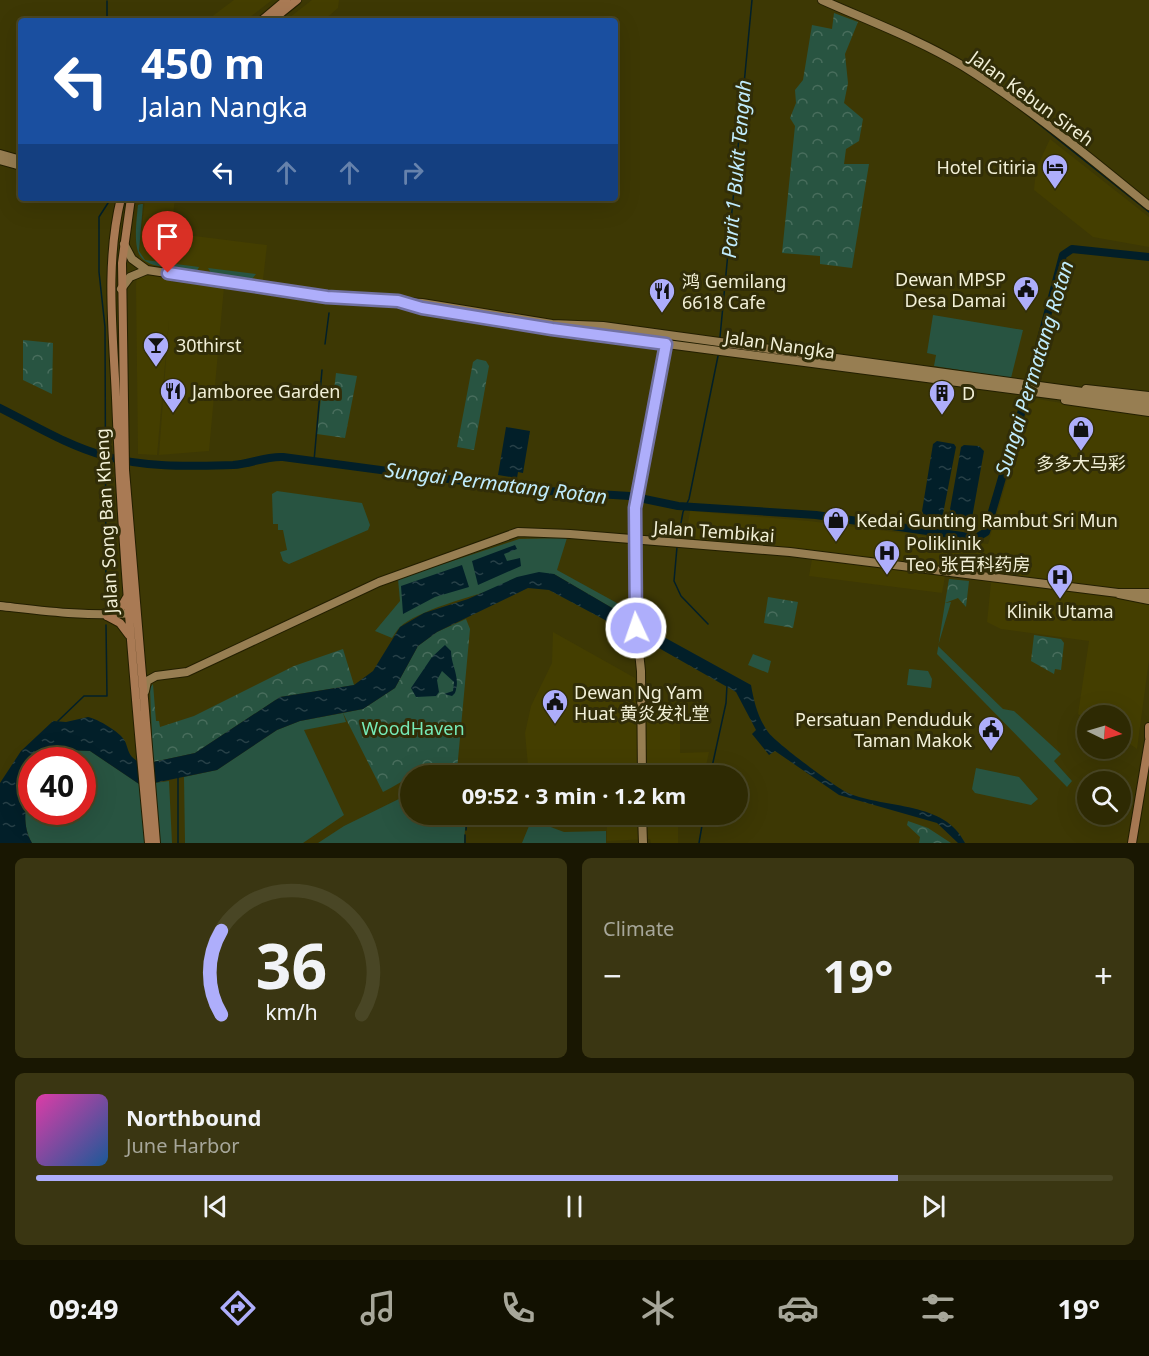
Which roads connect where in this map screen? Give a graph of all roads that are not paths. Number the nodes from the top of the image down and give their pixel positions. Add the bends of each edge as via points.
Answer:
1 (286, 0) edge
2 (297, 0) edge
3 (822, 0) edge
4 (265, 18) edge
5 (275, 18) edge
6 (0, 154) edge
7 (18, 159) edge
8 (0, 160) edge
9 (18, 165) edge
10 (115, 201) edge
11 (120, 201) edge
12 (131, 201) edge
13 (1149, 206) edge
14 (117, 214) junction
15 (124, 243) junction
16 (147, 270) junction
17 (122, 289) junction
18 (667, 339) junction
19 (999, 384) junction
20 (1052, 388) junction
21 (1044, 393) junction
22 (1149, 396) edge
23 (1096, 398) junction
24 (1149, 401) edge
25 (1149, 407) edge
26 (1149, 412) edge
27 (121, 453) junction
28 (122, 471) junction
29 (635, 540) junction
30 (1118, 593) junction
31 (1149, 593) edge
32 (127, 597) junction
33 (1149, 600) edge
34 (0, 606) edge
35 (107, 616) junction
36 (133, 616) junction
37 (130, 636) junction
38 (140, 656) junction
39 (156, 676) junction
40 (144, 698) junction
41 (1149, 727) edge
42 (1149, 739) edge
43 (144, 748) junction
44 (642, 765) edge
45 (148, 792) junction
46 (642, 825) edge
47 (149, 843) edge
48 (156, 843) edge
49 (643, 843) edge
50 (1132, 843) edge

1 - 4 main road
2 - 5 main road
3 - 13 street, Jalan Kebun Sireh via 961,65 1025,108
6 - 7 street
8 - 9 street
10 - 14 main road
11 - 14 main road, Jalan Song Ban Kheng
12 - 15 main road, Jalan Song Ban Kheng
14 - 27 main road, Jalan Song Ban Kheng via 111,274
15 - 16 street via 132,259
15 - 17 main road, Jalan Song Ban Kheng
16 - 17 street via 130,277
16 - 18 street, Jalan Nangka via 327,297 410,303 552,324 603,326
17 - 27 main road, Jalan Song Ban Kheng
18 - 19 street, Jalan Nangka
18 - 29 street via 637,493
19 - 20 street, Jalan Nangka
19 - 21 street, Jalan Nangka
20 - 22 street
20 - 23 street, Jalan Nangka
21 - 23 street, Jalan Nangka
21 - 26 street via 1075,403
23 - 24 street, Jalan Nangka
23 - 25 street, Jalan Nangka
27 - 28 main road, Jalan Song Ban Kheng
28 - 32 main road, Jalan Song Ban Kheng
28 - 36 main road, Jalan Song Ban Kheng
29 - 30 street, Jalan Tembikai via 797,553
29 - 39 street, Jalan Tembikai via 510,534 380,582 187,672
29 - 44 street
30 - 31 street, Jalan Tembikai
30 - 33 street, Jalan Tembikai
32 - 35 main road via 120,609
32 - 36 main road, Jalan Song Ban Kheng
34 - 35 street
35 - 36 street
35 - 37 main road via 120,623
36 - 37 main road, Jalan Song Ban Kheng
36 - 38 main road, Jalan Song Ban Kheng
37 - 43 main road, Jalan Song Ban Kheng
38 - 39 street via 146,670
38 - 40 main road, Jalan Song Ban Kheng
39 - 40 street via 147,681
40 - 43 main road, Jalan Song Ban Kheng
41 - 42 main road
42 - 50 main road
43 - 45 main road, Jalan Song Ban Kheng
45 - 47 main road, Jalan Song Ban Kheng
45 - 48 main road, Jalan Song Ban Kheng
46 - 49 street

